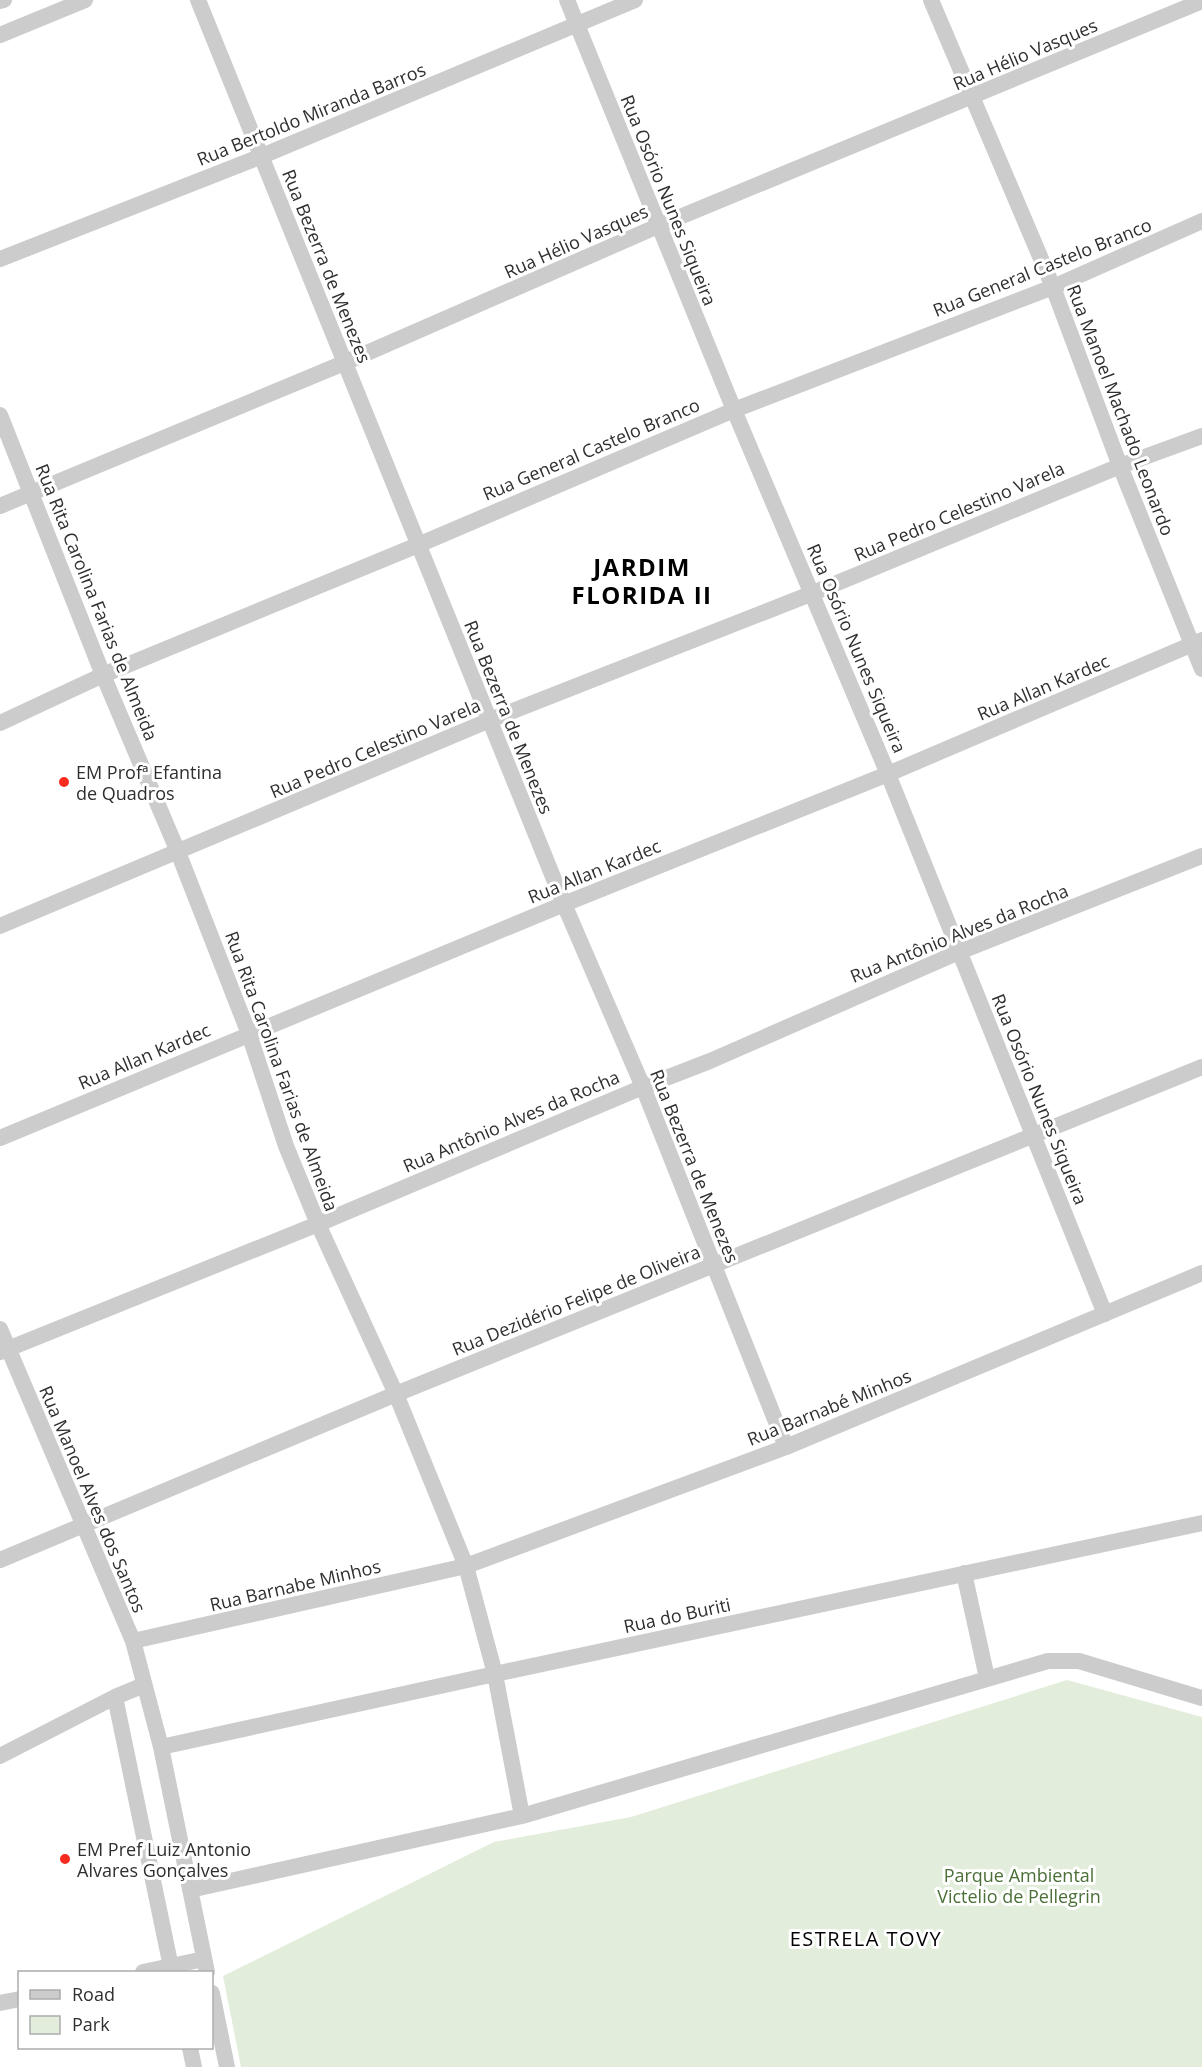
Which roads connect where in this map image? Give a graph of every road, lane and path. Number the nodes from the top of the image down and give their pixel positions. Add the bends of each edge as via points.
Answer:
1 (85, 0) edge
2 (198, 0) edge
3 (567, 0) edge
4 (635, 0) edge
5 (931, 0) edge
6 (1202, 1) edge
7 (576, 24) junction
8 (0, 35) edge
9 (971, 97) junction
10 (262, 156) junction
11 (1202, 221) edge
12 (658, 226) junction
13 (0, 259) edge
14 (1053, 287) junction
15 (344, 363) junction
16 (734, 410) junction
17 (0, 415) edge
18 (1202, 436) edge
19 (1120, 466) junction
20 (32, 494) junction
21 (0, 506) edge
22 (418, 545) junction
23 (813, 594) junction
24 (1197, 642) edge
25 (1202, 669) edge
26 (104, 675) junction
27 (490, 720) junction
28 (0, 723) edge
29 (888, 774) junction
30 (178, 852) junction
31 (1202, 856) edge
32 (564, 904) junction
33 (0, 926) edge
34 (959, 952) junction
35 (249, 1034) junction
36 (1202, 1067) edge
37 (643, 1087) junction
38 (1034, 1136) junction
39 (0, 1138) edge
40 (318, 1224) junction
41 (714, 1265) junction
42 (1202, 1274) edge
43 (1105, 1314) junction
44 (0, 1329) edge
45 (4, 1350) edge
46 (396, 1394) junction
47 (786, 1447) junction
48 (1202, 1523) edge
49 (83, 1525) junction
50 (0, 1560) edge
51 (466, 1566) junction
52 (964, 1573) junction
53 (133, 1641) junction
54 (495, 1674) junction
55 (987, 1678) junction
56 (144, 1685) junction
57 (115, 1697) junction
58 (1202, 1698) edge
59 (161, 1747) junction
60 (0, 1756) edge
61 (522, 1816) junction
62 (190, 1890) junction
63 (206, 1966) edge
64 (171, 1970) edge
65 (213, 1998) edge
66 (18, 1999) edge
67 (0, 2003) edge
68 (190, 2049) edge
69 (194, 2067) edge
70 (227, 2067) edge

1 - 8 street
2 - 10 street, Rua Bezerra de Menezes
3 - 7 street, Rua Osório Nunes Siqueira
4 - 7 street, Rua Bertoldo Miranda Barros
5 - 9 street, Rua Manoel Machado Leonardo
6 - 9 street, Rua Hélio Vasques
7 - 10 street, Rua Bertoldo Miranda Barros
7 - 12 street, Rua Osório Nunes Siqueira
9 - 12 street, Rua Hélio Vasques
9 - 14 street, Rua Manoel Machado Leonardo
10 - 13 street, Rua Bertoldo Miranda Barros
10 - 15 street, Rua Bezerra de Menezes
11 - 14 street, Rua General Castelo Branco
12 - 15 street, Rua Hélio Vasques
12 - 16 street, Rua Osório Nunes Siqueira
14 - 16 street, Rua General Castelo Branco
14 - 19 street, Rua Manoel Machado Leonardo
15 - 20 street, Rua Hélio Vasques
15 - 22 street, Rua Bezerra de Menezes
16 - 22 street, Rua General Castelo Branco
16 - 23 street, Rua Osório Nunes Siqueira
17 - 20 street, Rua Rita Carolina Farias de Almeida
18 - 19 street, Rua Pedro Celestino Varela
19 - 23 street, Rua Pedro Celestino Varela
19 - 24 street, Rua Manoel Machado Leonardo
20 - 21 street, Rua Hélio Vasques
20 - 26 street, Rua Rita Carolina Farias de Almeida
22 - 26 street, Rua General Castelo Branco
22 - 27 street, Rua Bezerra de Menezes
23 - 27 street, Rua Pedro Celestino Varela
23 - 29 street, Rua Osório Nunes Siqueira
24 - 25 street, Rua Manoel Machado Leonardo
24 - 29 street, Rua Allan Kardec
26 - 28 street, Rua General Castelo Branco
26 - 30 street, Rua Rita Carolina Farias de Almeida
27 - 30 street, Rua Pedro Celestino Varela
27 - 32 street, Rua Bezerra de Menezes
29 - 32 street, Rua Allan Kardec
29 - 34 street, Rua Osório Nunes Siqueira
30 - 33 street, Rua Pedro Celestino Varela
30 - 35 street, Rua Rita Carolina Farias de Almeida
31 - 34 street, Rua Antônio Alves da Rocha
32 - 35 street, Rua Allan Kardec
32 - 37 street, Rua Bezerra de Menezes
34 - 37 street, Rua Antônio Alves da Rocha
34 - 38 street, Rua Osório Nunes Siqueira
35 - 39 street, Rua Allan Kardec
35 - 40 street, Rua Rita Carolina Farias de Almeida via 286,1146
36 - 38 street, Rua Dezidério Felipe de Oliveira
37 - 40 street, Rua Antônio Alves da Rocha
37 - 41 street, Rua Bezerra de Menezes
38 - 41 street, Rua Dezidério Felipe de Oliveira
38 - 43 street, Rua Osório Nunes Siqueira
40 - 45 street, Rua Antônio Alves da Rocha
40 - 46 street, Rua Rita Carolina Farias de Almeida
41 - 46 street, Rua Dezidério Felipe de Oliveira
41 - 47 street, Rua Bezerra de Menezes
42 - 43 street, Rua Barnabé Minhos
43 - 47 street, Rua Barnabé Minhos
44 - 45 street, Rua Manoel Alves dos Santos
45 - 49 street, Rua Manoel Alves dos Santos
46 - 49 street, Rua Dezidério Felipe de Oliveira
46 - 51 street, Rua Rita Carolina Farias de Almeida
47 - 51 street, Rua Barnabé Minhos
48 - 52 street, Rua do Buriti
49 - 50 street, Rua Dezidério Felipe de Oliveira
49 - 53 street, Rua Manoel Alves dos Santos
51 - 53 street, Rua Barnabe Minhos
51 - 54 street, Rua Rita Carolina Farias de Almeida
52 - 54 street, Rua do Buriti
52 - 55 street
53 - 56 street, Rua Manoel Alves dos Santos
54 - 59 street, Rua do Buriti
54 - 61 street, Rua Rita Carolina Farias de Almeida
55 - 58 street via 1048,1661 1079,1661
55 - 61 street
56 - 57 street
56 - 59 street, Rua Manoel Alves dos Santos
57 - 60 street
57 - 64 street
59 - 62 street, Rua Manoel Alves dos Santos
61 - 62 street
62 - 63 street, Rua Manoel Alves dos Santos
63 - 64 street
65 - 70 street
66 - 67 street
68 - 69 street

